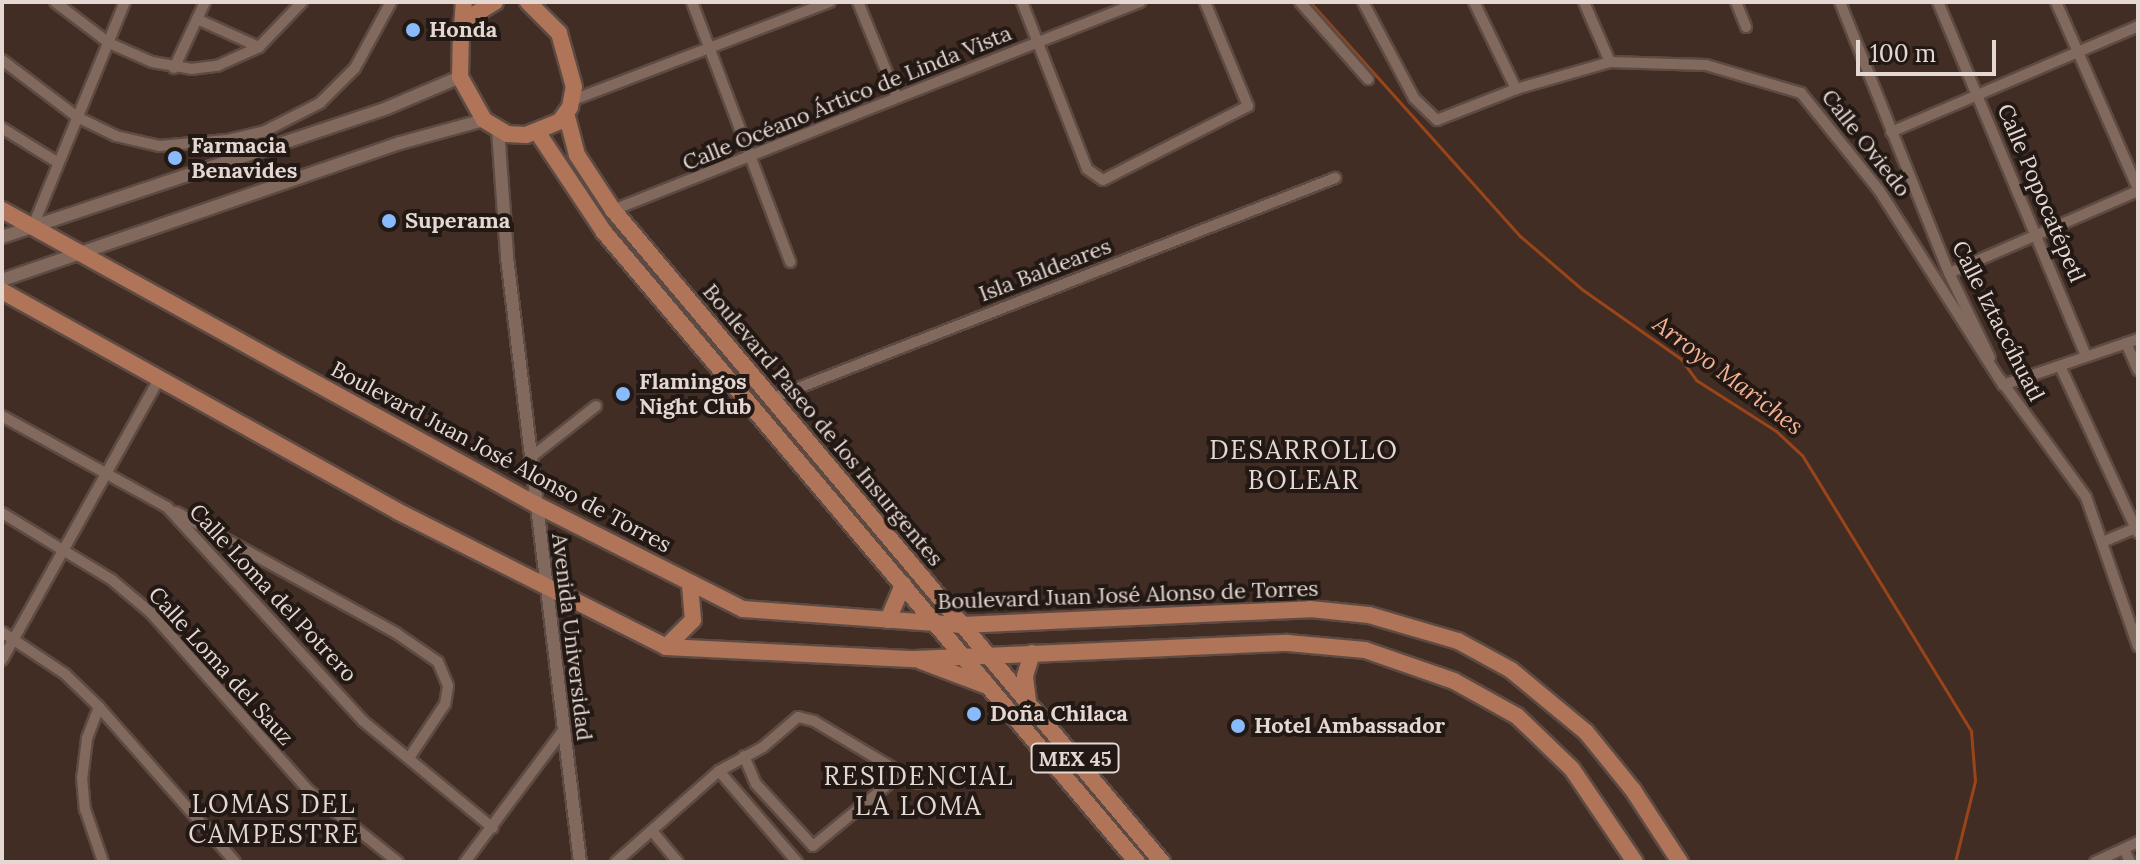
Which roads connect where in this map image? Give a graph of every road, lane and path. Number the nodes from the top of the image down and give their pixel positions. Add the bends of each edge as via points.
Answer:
1 (55, 2) edge
2 (125, 2) edge
3 (205, 2) edge
4 (302, 2) edge
5 (391, 2) edge
6 (495, 2) edge
7 (529, 2) edge
8 (692, 2) edge
9 (830, 2) edge
10 (858, 2) edge
11 (1022, 2) edge
12 (1140, 2) edge
13 (1205, 2) edge
14 (1300, 2) edge
15 (1363, 2) edge
16 (1474, 2) edge
17 (1584, 2) edge
18 (1736, 2) edge
19 (1840, 2) edge
20 (1938, 2) edge
21 (2056, 2) edge
22 (462, 5) edge
23 (197, 19) junction
24 (2138, 26) edge
25 (1746, 27) dead end
26 (461, 30) junction
27 (109, 43) junction
28 (1038, 45) junction
29 (709, 46) junction
30 (259, 47) junction
31 (2078, 51) junction
32 (2, 60) edge
33 (1610, 62) junction
34 (174, 68) junction
35 (460, 77) junction
36 (1368, 79) dead end
37 (1516, 89) junction
38 (1977, 94) junction
39 (897, 97) junction
40 (570, 106) junction
41 (77, 117) junction
42 (491, 125) junction
43 (2, 128) edge
44 (1891, 132) junction
45 (538, 133) junction
46 (752, 158) junction
47 (57, 162) junction
48 (1335, 178) dead end
49 (2138, 190) edge
50 (2, 210) edge
51 (613, 210) junction
52 (33, 226) junction
53 (2038, 234) junction
54 (2, 237) edge
55 (82, 252) junction
56 (790, 262) dead end
57 (1949, 273) junction
58 (2, 280) edge
59 (2, 291) edge
60 (2, 308) edge
61 (36, 311) junction
62 (2138, 339) edge
63 (2126, 343) junction
64 (2086, 356) junction
65 (2060, 366) junction
66 (2138, 370) edge
67 (158, 381) junction
68 (2003, 385) junction
69 (770, 399) junction
70 (596, 406) dead end
71 (2, 416) edge
72 (530, 458) junction
73 (108, 472) junction
74 (535, 504) junction
75 (167, 507) junction
76 (2, 513) edge
77 (2137, 529) edge
78 (224, 537) junction
79 (2105, 541) junction
80 (64, 549) junction
81 (210, 552) junction
82 (690, 584) junction
83 (903, 584) junction
84 (547, 591) junction
85 (888, 620) junction
86 (937, 625) junction
87 (962, 625) junction
88 (2, 632) edge
89 (14, 639) junction
90 (2138, 646) edge
91 (666, 647) junction
92 (1032, 653) junction
93 (988, 655) junction
94 (963, 656) junction
95 (915, 659) junction
96 (2, 660) edge
97 (986, 685) junction
98 (1028, 702) junction
99 (99, 707) junction
100 (564, 729) junction
101 (744, 756) junction
102 (409, 758) junction
103 (719, 771) junction
104 (902, 773) junction
105 (918, 783) dead end
106 (493, 828) junction
107 (652, 831) junction
108 (2138, 842) edge
109 (2124, 849) junction
110 (1155, 859) edge
111 (103, 862) edge
112 (235, 862) edge
113 (398, 862) edge
114 (465, 862) edge
115 (580, 862) edge
116 (616, 862) edge
117 (678, 862) edge
118 (797, 862) edge
119 (1137, 862) edge
120 (1635, 862) edge
121 (1680, 862) edge
122 (2095, 862) edge
123 (2130, 862) edge

1 - 27 street
2 - 27 street
3 - 23 street
4 - 30 street
5 - 41 street via 373,40 334,91 263,132 159,146 116,136
6 - 26 main road
7 - 40 main road, Boulevard Paseo de los Insurgentes via 565,45 573,73
8 - 29 street
9 - 29 street
10 - 39 street
11 - 28 street
12 - 28 street, Calle Océano Ártico de Linda Vista
13 - 28 street via 1248,106 1103,180 1087,169
14 - 36 street
15 - 37 street, Calle Oviedo via 1414,98 1430,115 1449,118
16 - 37 street
17 - 33 street
18 - 25 street
19 - 44 street, Calle Iztaccíhuatl
20 - 38 street, Calle Popocatépetl
21 - 31 street
22 - 26 main road
23 - 30 street
23 - 34 street
24 - 31 street
26 - 35 main road
27 - 34 street
27 - 41 street
28 - 39 street, Calle Océano Ártico de Linda Vista
29 - 40 street
29 - 46 street
30 - 34 street via 217,66
31 - 38 street
31 - 49 street
32 - 41 street
33 - 37 street, Calle Oviedo
33 - 68 street, Calle Oviedo via 1706,65 1801,93 1879,190
35 - 42 main road
35 - 52 street via 387,108
38 - 44 street
38 - 53 street, Calle Popocatépetl
39 - 46 street, Calle Océano Ártico de Linda Vista
40 - 45 main road
40 - 51 main road, Boulevard Paseo de los Insurgentes / MEX 45 via 577,155
41 - 47 street
42 - 45 main road
42 - 55 street via 400,143
42 - 72 street, Avenida Universidad
43 - 47 street
44 - 57 street, Calle Iztaccíhuatl
45 - 83 main road, Boulevard Paseo de los Insurgentes / MEX 45 via 604,232
46 - 51 street, Calle Océano Ártico de Linda Vista
46 - 56 street
47 - 52 street
48 - 69 street, Isla Baldeares
49 - 53 street
50 - 52 main road, Boulevard Juan José Alonso de Torres
51 - 69 main road, Boulevard Paseo de los Insurgentes / MEX 45
52 - 54 street
52 - 55 main road, Boulevard Juan José Alonso de Torres
53 - 57 street
53 - 64 street, Calle Popocatépetl
55 - 58 street
55 - 74 main road, Boulevard Juan José Alonso de Torres
57 - 68 street, Calle Iztaccíhuatl
59 - 61 main road
60 - 61 main road
61 - 67 main road
62 - 63 street
63 - 64 street
63 - 66 street
64 - 65 street
65 - 68 street
65 - 77 street
67 - 73 street
67 - 84 main road
68 - 79 street, Calle Iztaccíhuatl via 2086,497
69 - 87 main road, Boulevard Paseo de los Insurgentes / MEX 45
70 - 72 street
71 - 73 street, Calle Loma del Potrero
72 - 74 street, Avenida Universidad
73 - 75 street, Calle Loma del Potrero
73 - 80 street
74 - 82 main road, Boulevard Juan José Alonso de Torres
74 - 84 street, Avenida Universidad
75 - 78 street
75 - 81 street, Calle Loma del Potrero
76 - 80 street, Calle Loma del Sauz
77 - 79 street
78 - 81 street
78 - 102 street via 438,662 448,686 445,704
79 - 90 street, Calle Iztaccíhuatl
80 - 89 street
80 - 113 street, Calle Loma del Sauz via 151,613 309,791
81 - 102 street, Calle Loma del Potrero via 363,721
82 - 85 main road, Boulevard Juan José Alonso de Torres via 758,612
82 - 91 main road via 693,620
83 - 85 main road
83 - 86 main road, Boulevard Paseo de los Insurgentes / MEX 45
84 - 91 main road
84 - 100 street, Avenida Universidad
85 - 86 main road, Boulevard Juan José Alonso de Torres
86 - 87 main road, Boulevard Juan José Alonso de Torres
86 - 94 main road, Boulevard Paseo de los Insurgentes / MEX 45
87 - 93 main road, Boulevard Paseo de los Insurgentes / MEX 45
87 - 121 main road, Boulevard Juan José Alonso de Torres via 1310,609 1413,625 1486,655 1559,707 1608,757
88 - 89 street
89 - 96 street
89 - 99 street via 65,674
91 - 95 main road
92 - 93 main road
92 - 98 main road via 1025,676
92 - 120 main road via 1288,643 1394,658 1486,696 1537,732 1572,769
93 - 94 main road
93 - 98 main road, Boulevard Paseo de los Insurgentes / MEX 45
94 - 95 main road
94 - 97 main road, Boulevard Paseo de los Insurgentes / MEX 45
95 - 97 main road
97 - 119 main road, Boulevard Paseo de los Insurgentes / MEX 45
98 - 110 main road, Boulevard Paseo de los Insurgentes / MEX 45
99 - 111 street via 87,739 82,777 85,809
99 - 112 street
100 - 106 street
100 - 115 street, Avenida Universidad
101 - 103 street
101 - 104 street via 802,717
101 - 104 street via 756,784 813,846
102 - 106 street, Calle Loma del Potrero
103 - 107 street
103 - 118 street
104 - 105 street
106 - 114 street
107 - 116 street
107 - 117 street
108 - 109 street
109 - 122 street
109 - 123 street

